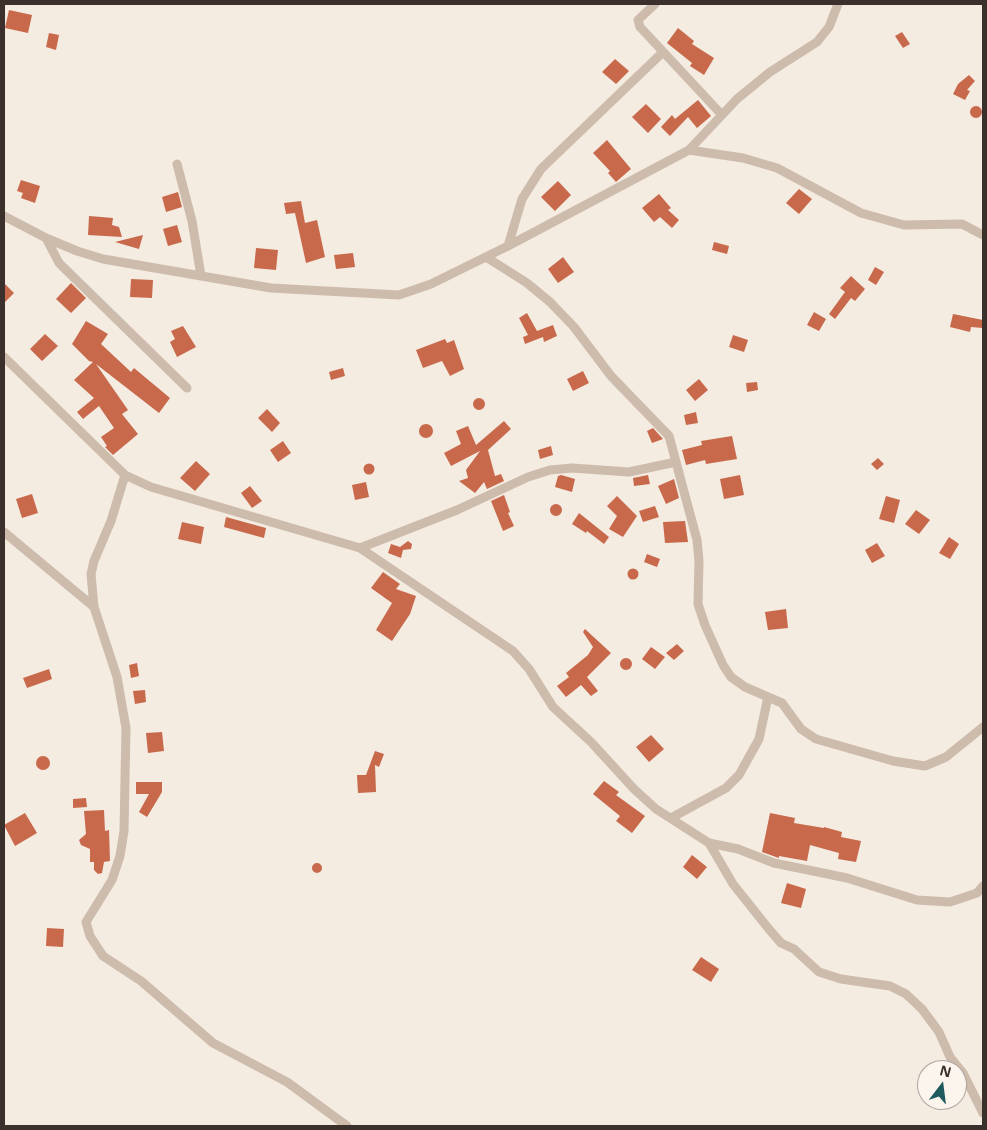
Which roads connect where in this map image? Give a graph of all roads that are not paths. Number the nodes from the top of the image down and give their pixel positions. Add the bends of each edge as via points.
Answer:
1 (655, 4) edge
2 (838, 4) edge
3 (663, 52) junction
4 (722, 115) junction
5 (689, 150) junction
6 (177, 164) dead end
7 (4, 216) edge
8 (983, 235) edge
9 (46, 238) junction
10 (508, 246) junction
11 (486, 257) junction
12 (202, 276) junction
13 (4, 357) edge
14 (186, 388) dead end
15 (676, 462) junction
16 (125, 475) junction
17 (4, 532) edge
18 (360, 548) junction
19 (94, 607) junction
20 (768, 696) junction
21 (983, 727) edge
22 (671, 818) junction
23 (709, 843) junction
24 (981, 890) edge
25 (983, 1114) edge
26 (347, 1126) edge

1 - 3 street via 638,20 640,27
2 - 4 street via 829,27 817,42 770,72
3 - 4 street
3 - 10 street via 541,169 522,199
4 - 5 street
5 - 8 street via 743,158 777,168 861,213 904,225 962,224
5 - 10 street
6 - 12 street
7 - 9 street
9 - 12 street via 103,259
9 - 14 street via 59,263
10 - 11 street
11 - 12 street via 400,295 271,288
11 - 15 street via 527,283 574,327 612,376 669,436
13 - 16 street
15 - 18 street via 629,472 572,468 550,470
15 - 20 street via 697,540 698,604 705,625 731,677 745,687
16 - 18 street via 151,487
16 - 19 street via 92,568
17 - 19 street
18 - 22 street via 513,652 529,669 553,707 634,789
19 - 26 street via 117,677 126,728 126,756 120,856 112,880 86,922 90,936 103,956 141,981 213,1043 287,1082
20 - 21 street via 782,703 801,728 816,738 893,761 925,766 946,757
20 - 22 street via 759,739 739,775 726,788
22 - 23 street
23 - 24 street via 738,849 774,863 847,878 917,900 950,902
23 - 25 street via 733,884 781,943 794,949 819,972 841,979 890,986 906,994 922,1009 939,1032 950,1057 963,1072

